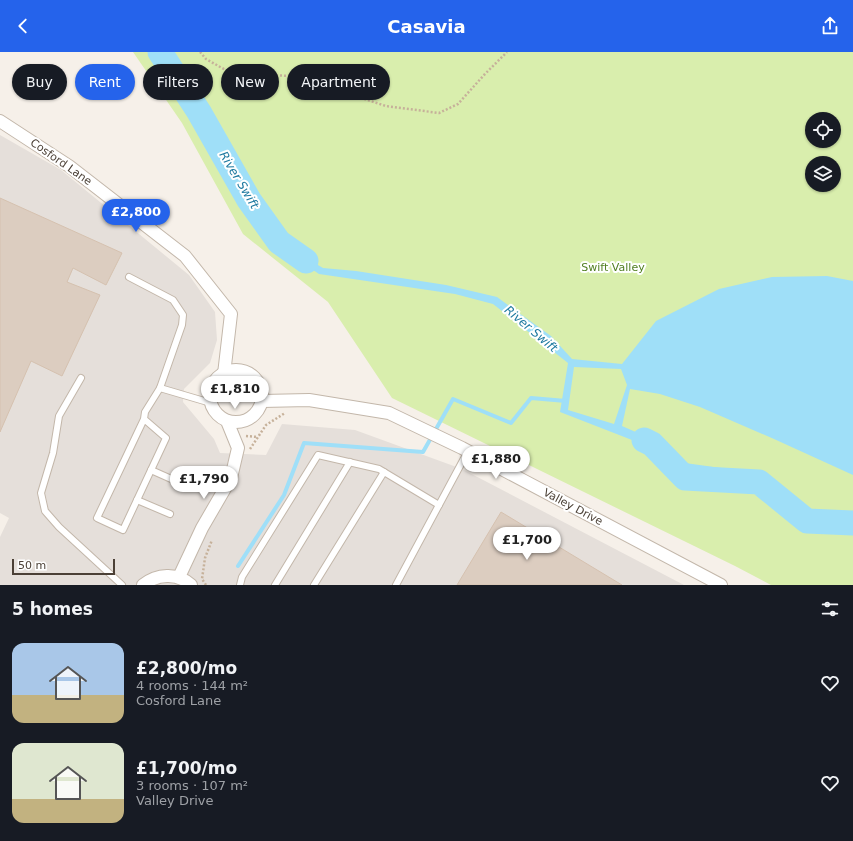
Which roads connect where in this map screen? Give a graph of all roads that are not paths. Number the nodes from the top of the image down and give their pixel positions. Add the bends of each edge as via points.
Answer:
1 (0, 121) edge
2 (129, 277) dead end
3 (224, 374) junction
4 (81, 378) dead end
5 (160, 388) junction
6 (262, 400) junction
7 (211, 402) junction
8 (144, 419) junction
9 (227, 420) junction
10 (468, 451) junction
11 (350, 462) junction
12 (151, 470) junction
13 (384, 472) junction
14 (188, 486) dead end
15 (137, 500) junction
16 (439, 505) junction
17 (170, 514) dead end
18 (178, 577) junction
19 (122, 585) edge
20 (143, 585) edge
21 (191, 585) edge
22 (240, 585) edge
23 (275, 585) edge
24 (314, 585) edge
25 (396, 585) edge
26 (721, 585) edge

1 - 3 street, Cosford Lane via 69,166 185,256 231,314
2 - 5 lane via 173,300 183,315 182,325
3 - 6 street via 235,371 248,373 259,384
3 - 7 street via 213,386
4 - 19 lane via 59,416 53,453 41,493 46,511 59,527
5 - 7 lane
5 - 8 lane via 145,412
6 - 9 street via 260,408 249,419 242,422
6 - 10 street, Valley Drive via 310,400 389,413
7 - 9 street via 214,410
8 - 12 lane via 166,438
8 - 15 lane via 97,518 123,530
9 - 18 street via 238,448 231,478
10 - 16 lane
10 - 26 street, Valley Drive
11 - 13 lane
11 - 22 lane via 318,454 242,577
11 - 23 lane
12 - 14 lane
12 - 15 lane
13 - 16 lane
13 - 24 lane
15 - 17 lane
16 - 25 lane
18 - 20 street via 166,575 154,578
18 - 21 street

